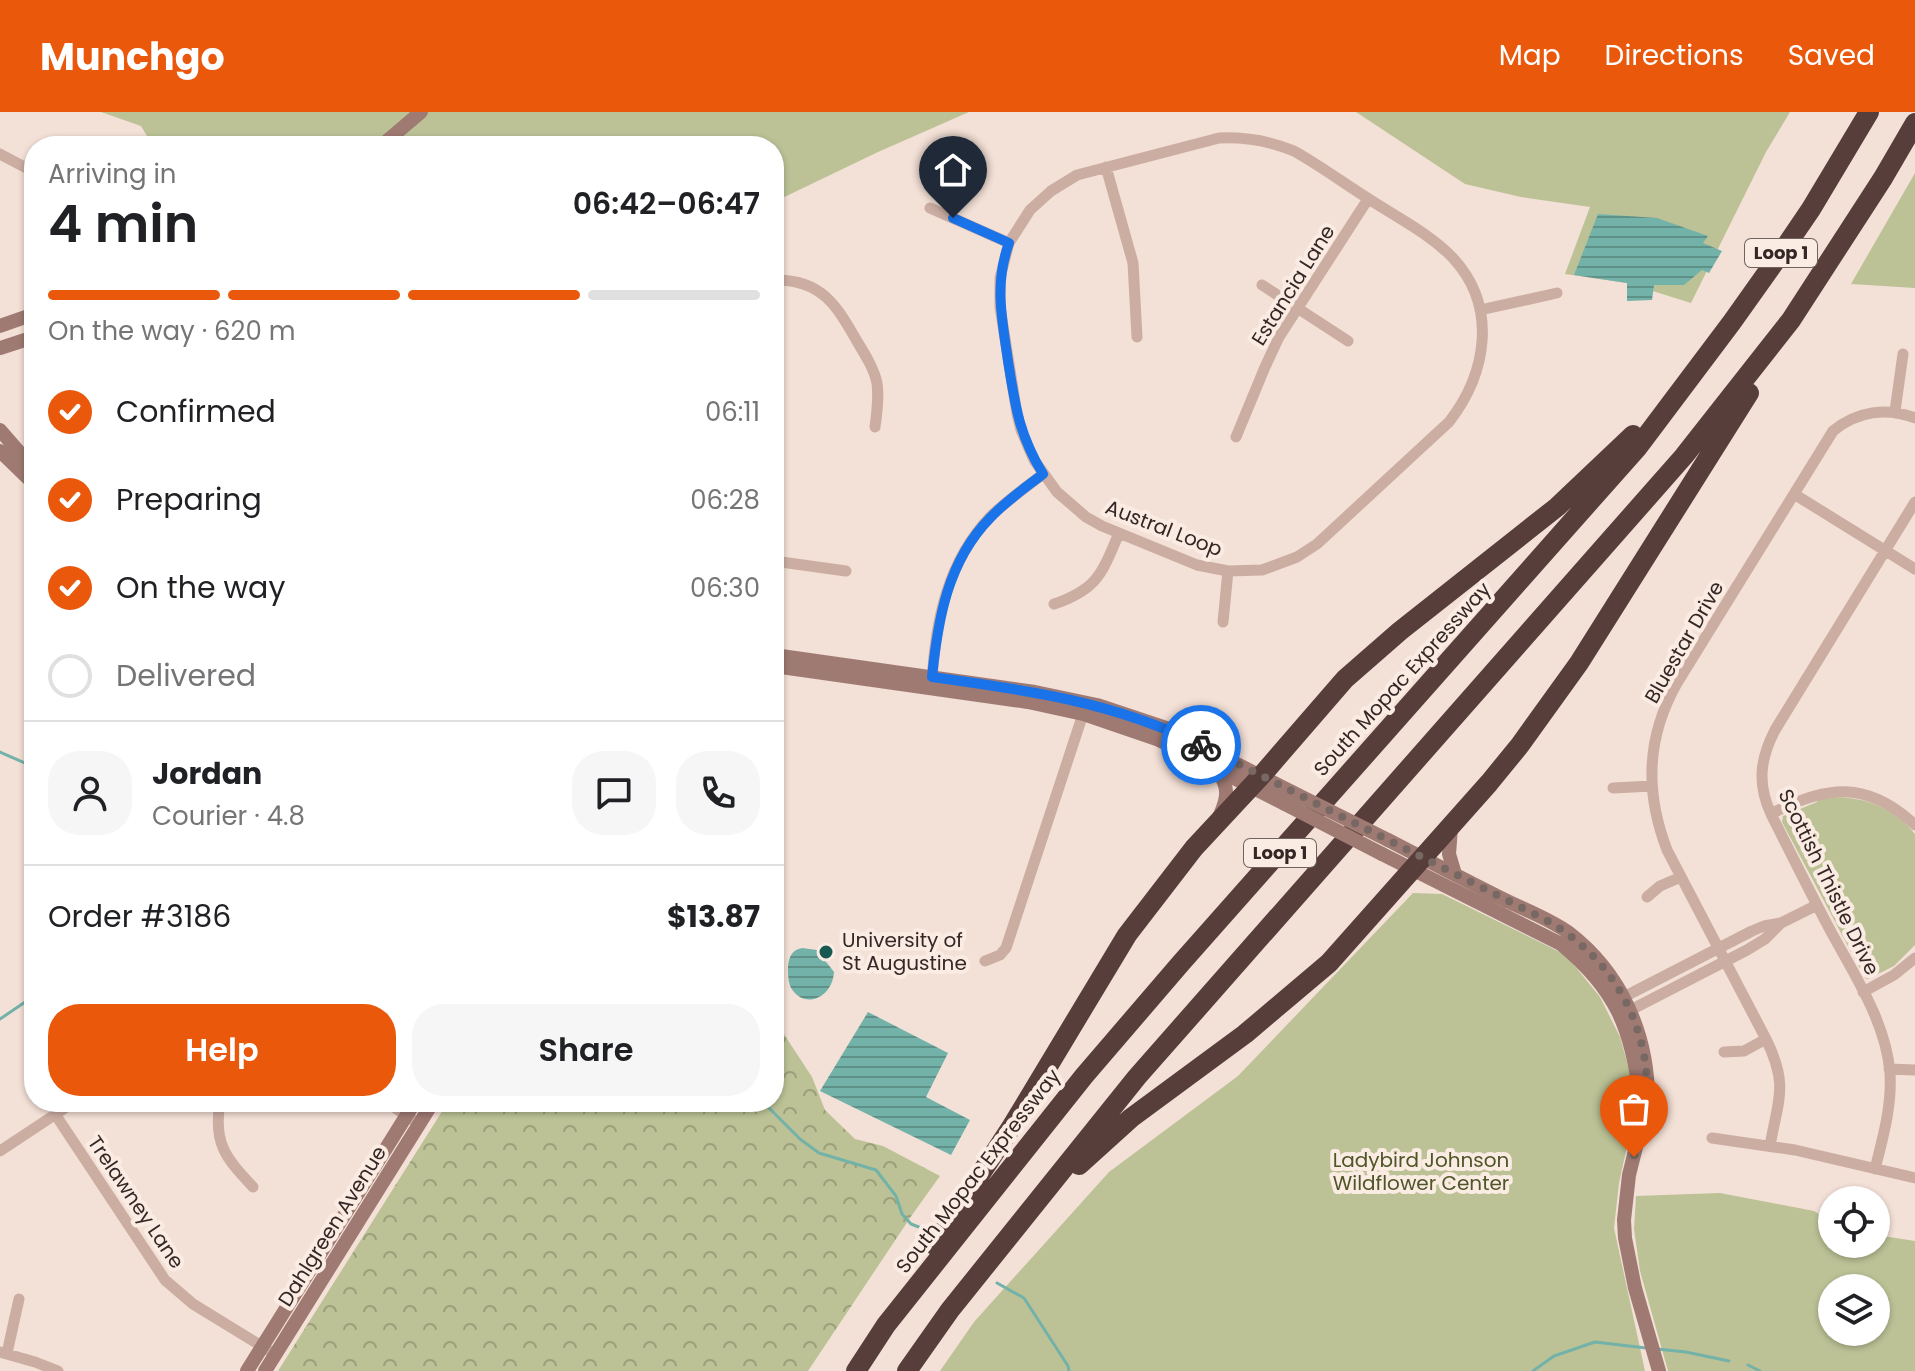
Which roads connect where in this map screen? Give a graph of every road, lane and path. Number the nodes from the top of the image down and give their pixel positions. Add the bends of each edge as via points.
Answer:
1 (421, 112) edge
2 (1869, 112) edge
3 (1915, 123) edge
4 (393, 136) edge
5 (0, 154) edge
6 (24, 167) edge
7 (1106, 167) junction
8 (1368, 199) junction
9 (930, 208) dead end
10 (1009, 243) junction
11 (784, 281) edge
12 (1262, 285) dead end
13 (1557, 293) dead end
14 (1297, 308) junction
15 (1480, 310) junction
16 (24, 318) edge
17 (1791, 320) junction
18 (0, 326) edge
19 (1137, 337) dead end
20 (24, 340) edge
21 (1348, 341) dead end
22 (0, 348) edge
23 (1903, 354) dead end
24 (1682, 388) junction
25 (1895, 411) junction
26 (1915, 418) edge
27 (875, 427) dead end
28 (0, 430) edge
29 (1236, 437) dead end
30 (0, 451) edge
31 (18, 462) junction
32 (24, 465) edge
33 (24, 470) edge
34 (1043, 474) junction
35 (1794, 494) junction
36 (1915, 502) edge
37 (1119, 533) junction
38 (1885, 550) junction
39 (784, 562) edge
40 (1915, 569) edge
41 (846, 571) dead end
42 (1228, 571) junction
43 (1054, 604) dead end
44 (1223, 622) dead end
45 (784, 657) edge
46 (784, 667) edge
47 (932, 682) junction
48 (1083, 714) junction
49 (1218, 771) junction
50 (1256, 781) junction
51 (1652, 786) junction
52 (1613, 788) dead end
53 (1771, 814) junction
54 (1217, 823) junction
55 (1451, 825) junction
56 (1915, 825) edge
57 (1417, 864) junction
58 (1455, 874) junction
59 (1681, 877) junction
60 (1647, 897) dead end
61 (1817, 905) junction
62 (1781, 923) junction
63 (1718, 948) junction
64 (1915, 958) edge
65 (985, 961) dead end
66 (1725, 962) junction
67 (1863, 992) junction
68 (1622, 1006) junction
69 (1766, 1039) junction
70 (1724, 1052) dead end
71 (1889, 1069) junction
72 (1915, 1070) edge
73 (58, 1112) edge
74 (219, 1112) edge
75 (401, 1112) edge
76 (408, 1112) edge
77 (427, 1112) edge
78 (55, 1114) junction
79 (406, 1115) junction
80 (419, 1124) junction
81 (1712, 1138) dead end
82 (1770, 1146) junction
83 (0, 1151) edge
84 (1875, 1169) junction
85 (1915, 1178) edge
86 (253, 1187) dead end
87 (1019, 1223) junction
88 (19, 1299) dead end
89 (886, 1325) junction
90 (269, 1350) junction
91 (4, 1353) edge
92 (1658, 1367) edge
93 (58, 1371) edge
94 (247, 1371) edge
95 (265, 1371) edge
96 (856, 1371) edge
97 (907, 1371) edge

1 - 4 street
2 - 24 highway, South Mopac Expressway / Loop 1 via 1781,253
3 - 17 highway, Loop 1
5 - 6 street
7 - 8 street, Austral Loop via 1219,138 1242,138 1294,151
7 - 10 street, Austral Loop via 1077,175 1051,191 1030,210
7 - 19 street via 1133,263
8 - 14 street, Estancia Lane
8 - 15 street, Austral Loop via 1454,259
9 - 10 street
10 - 34 street, Austral Loop via 1000,278 1000,307 1021,430
11 - 27 street via 808,285 841,312 876,380
12 - 14 street
13 - 15 street
14 - 21 street
14 - 29 street, Estancia Lane via 1269,356
15 - 42 street, Austral Loop via 1478,369 1449,422 1307,551 1262,570
16 - 18 street
17 - 55 highway via 1579,663 1520,745
17 - 87 highway, Loop 1 via 1684,456 1187,1018
20 - 22 street
23 - 25 street
24 - 50 highway via 1557,507 1345,679
24 - 89 highway, South Mopac Expressway / Loop 1 via 1581,514 1084,1076
25 - 26 street
25 - 35 street, Bluestar Drive via 1866,414 1841,425
28 - 31 street
30 - 31 street
31 - 32 street
31 - 33 street
34 - 37 street, Austral Loop via 1086,517
34 - 47 street via 990,518 960,558 945,597
35 - 38 street
35 - 51 street, Bluestar Drive via 1671,693 1655,739
36 - 38 street, Scottish Thistle Drive
37 - 42 street, Austral Loop via 1197,565
37 - 43 street via 1097,579 1078,595
38 - 40 street
38 - 53 street, Scottish Thistle Drive via 1770,741 1761,781
39 - 41 street
42 - 44 street
45 - 47 street
46 - 47 street
47 - 48 street
47 - 50 street via 1035,692 1097,705 1166,728
48 - 49 street via 1159,740
48 - 65 street via 1006,948
49 - 50 street
49 - 54 street via 1226,801
50 - 54 highway
50 - 57 street, bridge
51 - 52 street
51 - 59 street, Bluestar Drive via 1659,829
53 - 56 street via 1810,796 1851,792 1887,803
53 - 61 street, Scottish Thistle Drive
54 - 89 highway via 1127,935
55 - 57 highway
55 - 58 street via 1449,852
57 - 58 street
57 - 68 street via 1561,944
57 - 87 highway via 1329,963 1245,1034 1131,1118
58 - 68 street via 1567,932 1609,973
59 - 60 street
59 - 63 street, Bluestar Drive
61 - 62 street
61 - 67 street, Scottish Thistle Drive
62 - 63 street
62 - 66 street
63 - 66 street, Bluestar Drive
63 - 68 street
64 - 67 street
66 - 68 street
66 - 69 street, Bluestar Drive
67 - 71 street, Scottish Thistle Drive
68 - 92 street via 1643,1104 1624,1220 1629,1261
69 - 70 street via 1744,1051
69 - 82 street, Bluestar Drive via 1781,1085
71 - 72 street
71 - 84 street, Scottish Thistle Drive via 1888,1116
73 - 78 street
74 - 86 street via 222,1145
75 - 79 street
76 - 79 street, Dahlgreen Avenue
77 - 80 street, Dahlgreen Avenue
78 - 83 street
78 - 90 street, Trelawney Lane via 165,1280 193,1304
79 - 80 street
79 - 90 street, Dahlgreen Avenue
80 - 90 street, Dahlgreen Avenue
81 - 82 street
82 - 84 street
84 - 85 street
87 - 97 highway, Loop 1
88 - 91 street
89 - 96 highway, South Mopac Expressway / Loop 1
90 - 94 street, Dahlgreen Avenue
90 - 95 street, Dahlgreen Avenue
91 - 93 street

